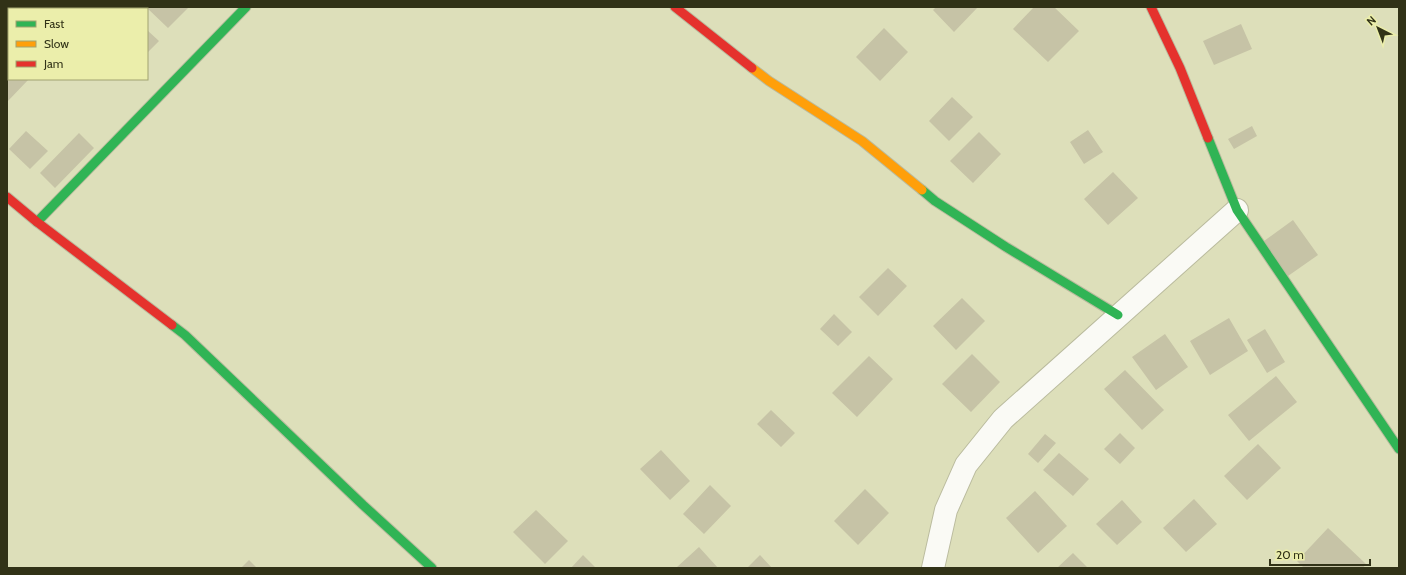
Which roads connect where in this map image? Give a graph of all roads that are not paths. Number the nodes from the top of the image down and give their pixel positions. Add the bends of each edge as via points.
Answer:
1 (246, 7) edge
2 (675, 7) edge
3 (1151, 7) edge
4 (7, 197) edge
5 (1237, 210) junction
6 (37, 222) junction
7 (1118, 315) junction
8 (1399, 449) edge
9 (937, 566) edge
10 (432, 568) edge

1 - 6 main road
2 - 7 main road via 769,80 862,141 935,201
3 - 5 main road via 1180,68
4 - 6 main road
5 - 7 street
5 - 8 main road
6 - 10 main road via 185,335
7 - 9 street via 1003,419 966,465 946,510

